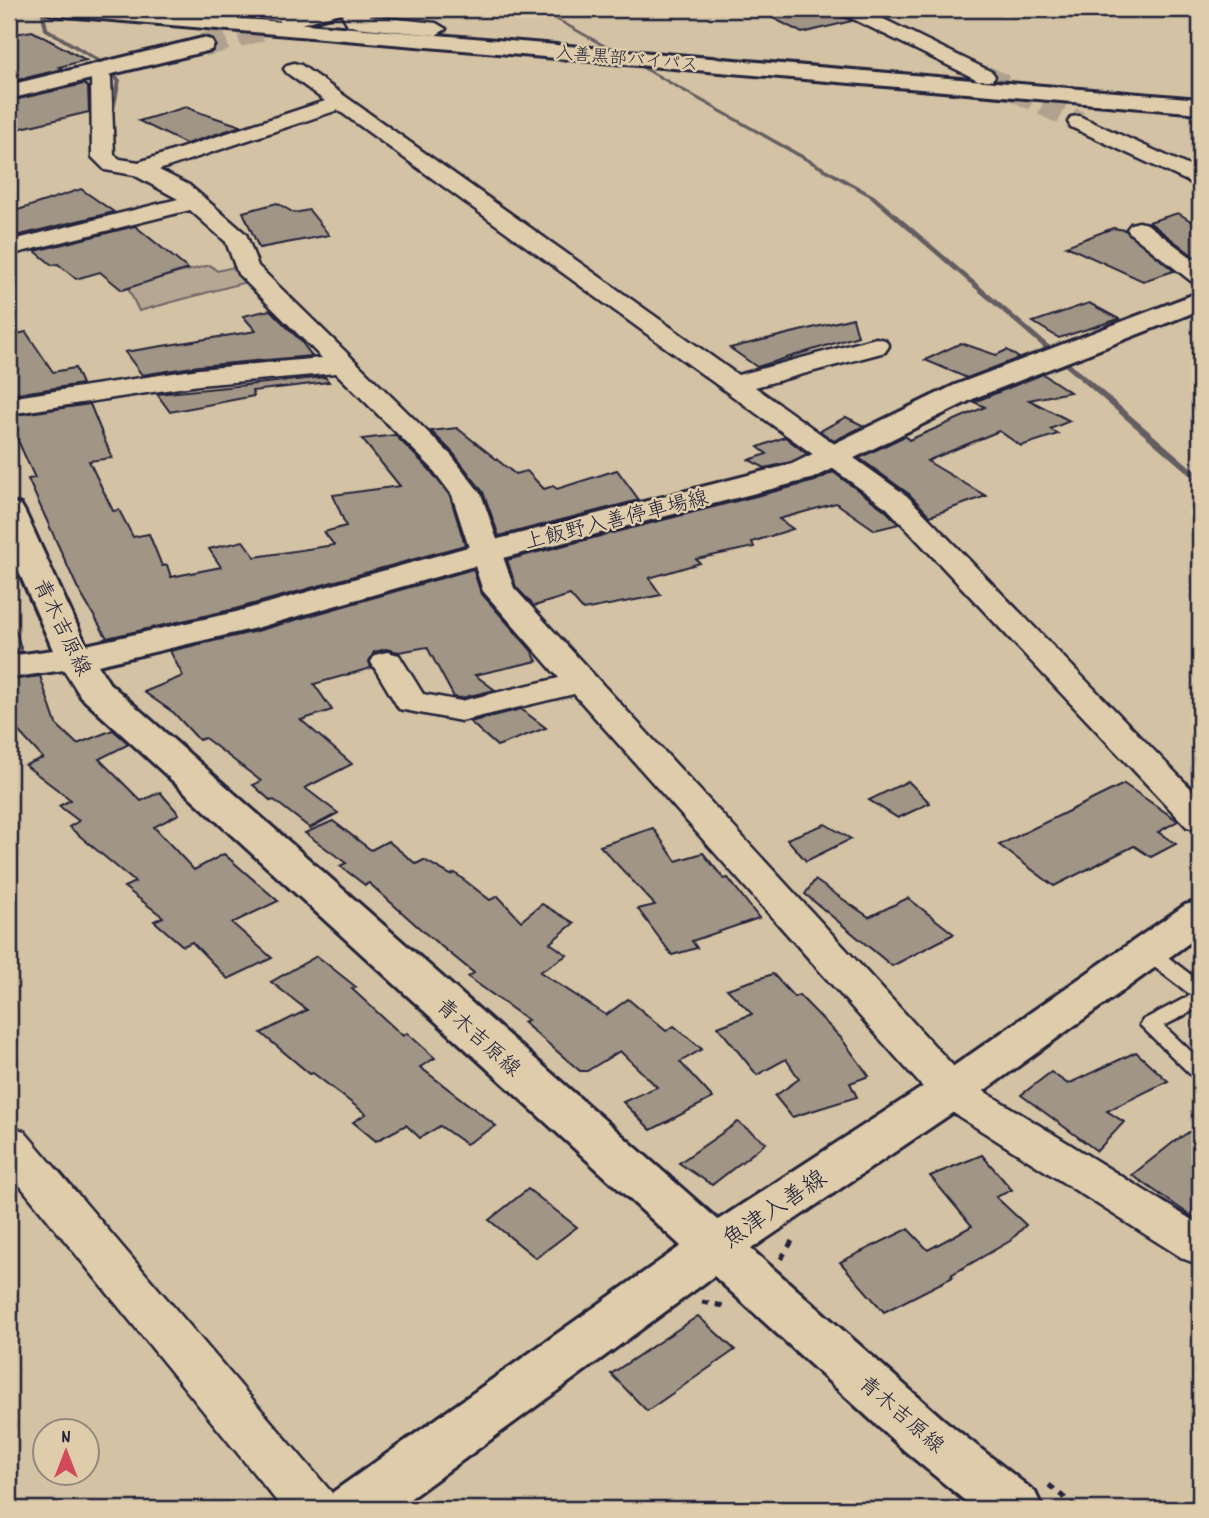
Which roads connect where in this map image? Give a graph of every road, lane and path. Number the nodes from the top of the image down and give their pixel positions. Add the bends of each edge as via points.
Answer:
1 (54, 9) edge
2 (215, 9) edge
3 (310, 9) edge
4 (333, 9) edge
5 (373, 9) edge
6 (848, 9) edge
7 (290, 21) tunnel mouth
8 (436, 29) dead end
9 (203, 45) tunnel mouth
10 (294, 69) dead end
11 (96, 72) junction
12 (985, 76) tunnel mouth
13 (9, 92) edge
14 (339, 103) junction
15 (1200, 106) edge
16 (1079, 122) tunnel mouth
17 (140, 169) junction
18 (1200, 180) edge
19 (195, 202) junction
20 (1139, 229) dead end
21 (9, 248) edge
22 (1200, 276) edge
23 (1200, 300) edge
24 (876, 345) dead end
25 (343, 364) junction
26 (733, 385) junction
27 (9, 406) edge
28 (835, 458) junction
29 (9, 512) edge
30 (487, 552) junction
31 (76, 657) junction
32 (387, 662) dead end
33 (9, 667) edge
34 (580, 683) junction
35 (1200, 819) edge
36 (1200, 915) edge
37 (1148, 952) junction
38 (1200, 992) edge
39 (1200, 999) edge
40 (1200, 1072) edge
41 (951, 1091) junction
42 (9, 1142) edge
43 (716, 1247) junction
44 (1200, 1247) edge
45 (314, 1509) edge
46 (353, 1509) edge
47 (1016, 1509) edge

1 - 15 main road, 入善黒部バイパス
2 - 3 street via 288,15
4 - 7 main road
5 - 8 street via 352,15 355,21
6 - 12 street
9 - 11 main road
10 - 14 street
11 - 13 main road
11 - 17 street via 101,77 103,158
14 - 17 street
14 - 26 street
16 - 18 street
17 - 19 street
19 - 21 street
19 - 25 street via 237,239 247,269
20 - 22 street
23 - 28 main road, 上飯野入善停車場線 via 967,391
24 - 26 street
25 - 27 street via 199,377
25 - 30 street via 441,461 466,494
26 - 28 street
28 - 30 main road, 上飯野入善停車場線 via 764,482
28 - 35 street via 897,502
29 - 31 main road, 青木吉原線
30 - 31 main road, 上飯野入善停車場線 via 244,621
30 - 34 street via 499,591
31 - 33 main road, 上飯野入善停車場線
31 - 43 main road, 青木吉原線 via 94,689
32 - 34 street via 411,702 461,711
34 - 41 street
36 - 37 main road, 魚津入善線
37 - 38 lane
37 - 41 main road, 魚津入善線
39 - 40 lane via 1150,1026
41 - 43 main road, 魚津入善線
41 - 44 street
42 - 45 street
43 - 46 main road, 魚津入善線
43 - 47 main road, 青木吉原線 via 925,1435

